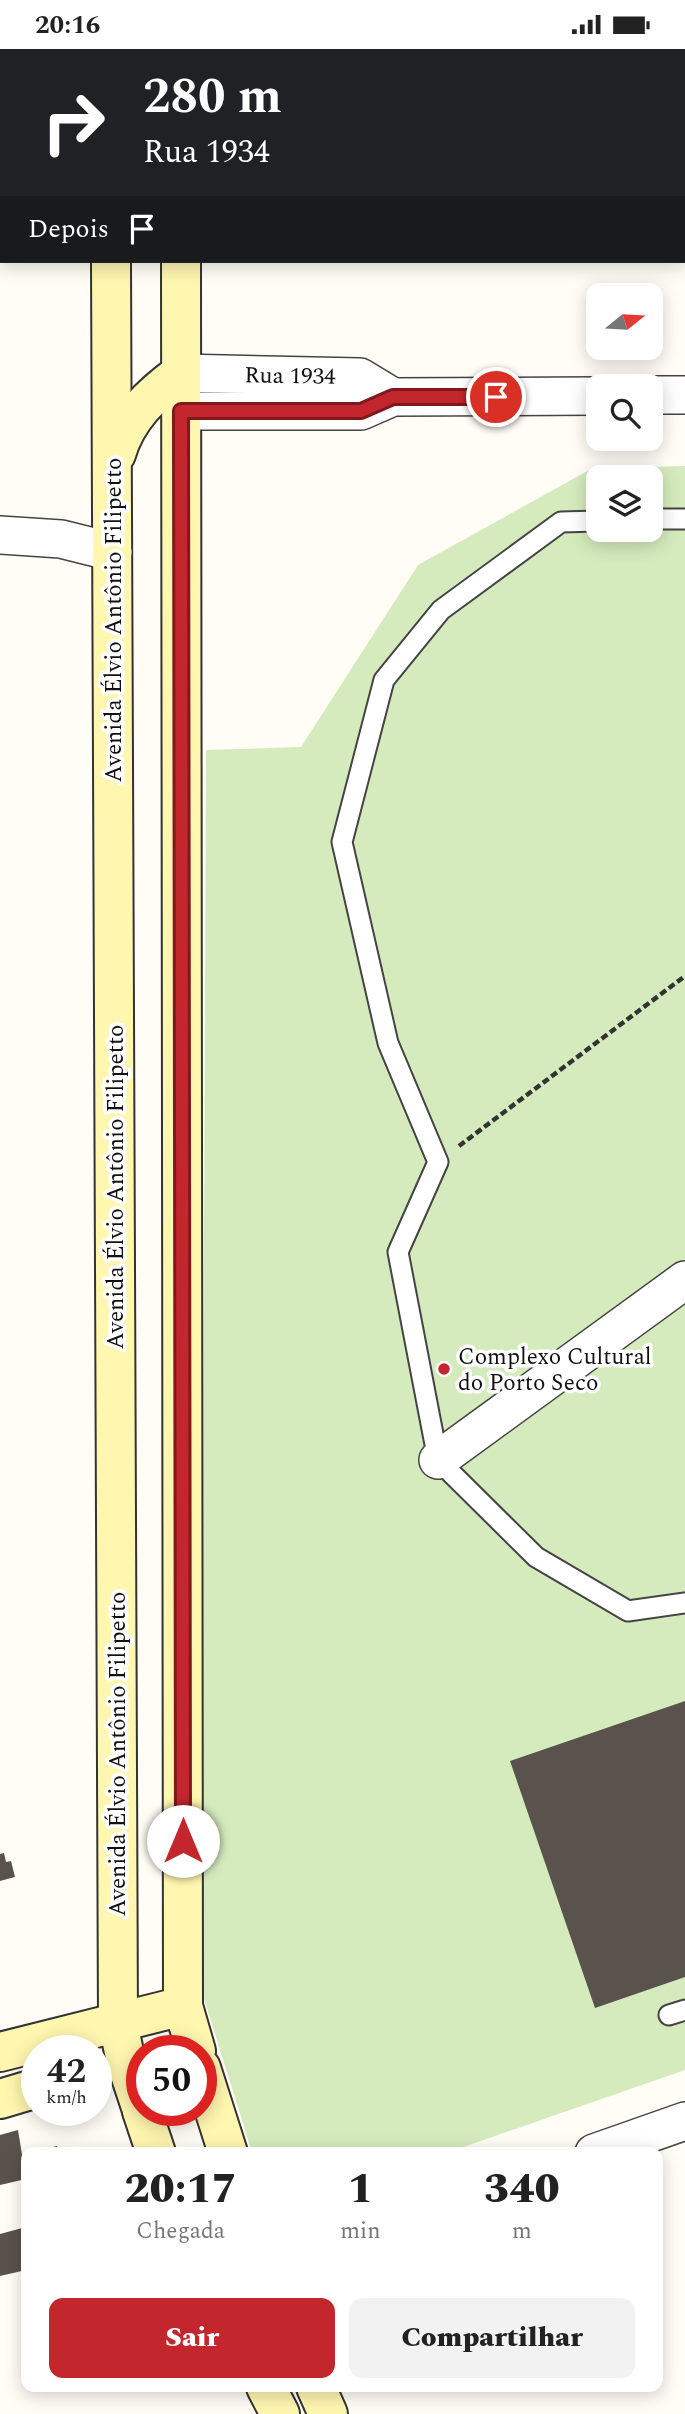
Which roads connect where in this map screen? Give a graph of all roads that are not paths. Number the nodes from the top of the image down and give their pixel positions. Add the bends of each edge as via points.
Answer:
1 (111, 263) edge
2 (181, 263) edge
3 (112, 326) junction
4 (172, 393) junction
5 (663, 395) edge
6 (685, 395) edge
7 (586, 396) edge
8 (112, 465) junction
9 (663, 519) edge
10 (685, 519) edge
11 (586, 521) edge
12 (0, 535) edge
13 (113, 552) junction
14 (685, 1280) edge
15 (438, 1460) junction
16 (685, 1603) edge
17 (183, 2006) junction
18 (118, 2023) junction
19 (187, 2035) edge
20 (0, 2052) edge
21 (121, 2063) edge
22 (21, 2093) edge
23 (0, 2099) edge
24 (685, 2121) edge
25 (217, 2125) edge
26 (147, 2126) edge
27 (154, 2147) edge
28 (226, 2147) edge
29 (611, 2147) edge
30 (269, 2392) edge
31 (318, 2392) edge
32 (280, 2414) edge
33 (328, 2414) edge

1 - 3 main road, Avenida Élvio Antônio Filipetto
2 - 4 main road
3 - 4 main road via 131,370
3 - 8 main road, Avenida Élvio Antônio Filipetto
4 - 7 street, Rua 1934 via 360,377 393,397
4 - 8 main road via 122,434
4 - 17 main road
5 - 6 street
8 - 13 main road, Avenida Élvio Antônio Filipetto
9 - 10 lane
11 - 15 lane via 561,522 441,610 384,680 342,842 388,1043 438,1162 398,1252
12 - 13 street via 61,540
13 - 18 main road, Avenida Élvio Antônio Filipetto
14 - 15 street
15 - 16 lane via 536,1557 628,1611
17 - 18 main road
17 - 19 main road
18 - 20 main road
18 - 21 main road, Avenida Élvio Antônio Filipetto
22 - 23 main road
24 - 29 street
25 - 28 main road
26 - 27 main road, Avenida Élvio Antônio Filipetto
30 - 32 main road
31 - 33 main road

